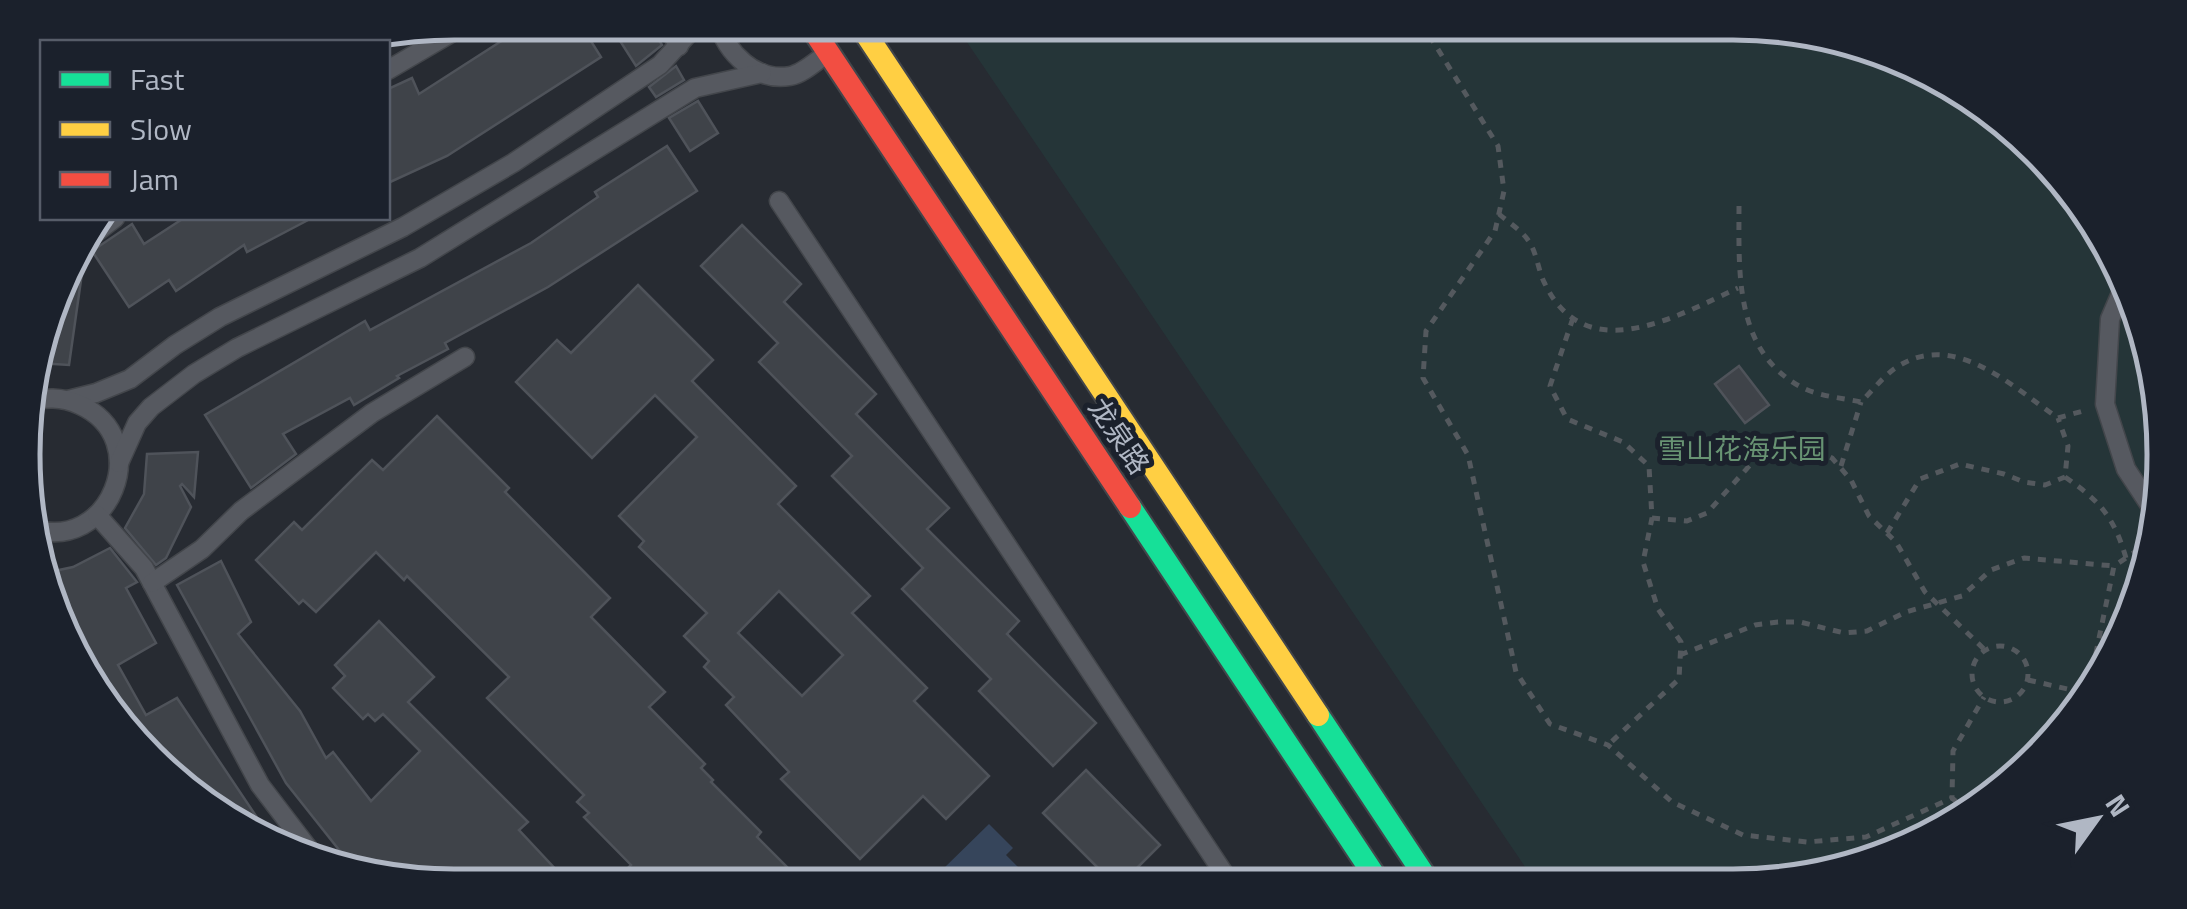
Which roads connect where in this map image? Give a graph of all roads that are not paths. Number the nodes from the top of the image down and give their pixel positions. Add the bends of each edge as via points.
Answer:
1 (676, 40) edge
2 (685, 40) edge
3 (727, 40) edge
4 (820, 40) edge
5 (870, 40) edge
6 (438, 41) edge
7 (680, 46) junction
8 (828, 53) junction
9 (390, 69) edge
10 (762, 72) junction
11 (779, 202) dead end
12 (2118, 303) edge
13 (465, 357) dead end
14 (44, 399) edge
15 (68, 400) junction
16 (119, 463) junction
17 (2144, 498) edge
18 (96, 515) junction
19 (47, 531) edge
20 (152, 583) junction
21 (302, 839) edge
22 (1221, 869) edge
23 (1370, 869) edge
24 (1420, 869) edge

1 - 7 lane
2 - 7 lane
3 - 10 lane via 734,54
4 - 8 main road, 龙泉路
5 - 24 main road, 龙泉路
6 - 9 lane
7 - 15 lane via 513,163 404,227 220,318 130,379
8 - 10 lane via 794,76
8 - 23 main road, 龙泉路
10 - 16 lane via 696,88 420,258 194,374 151,407
11 - 22 lane
12 - 17 lane via 2110,320 2105,404 2126,469
13 - 20 lane via 372,414
14 - 15 lane
15 - 16 lane via 99,417
16 - 18 lane via 112,495
18 - 19 lane via 76,528
18 - 20 lane
20 - 21 lane via 260,785

